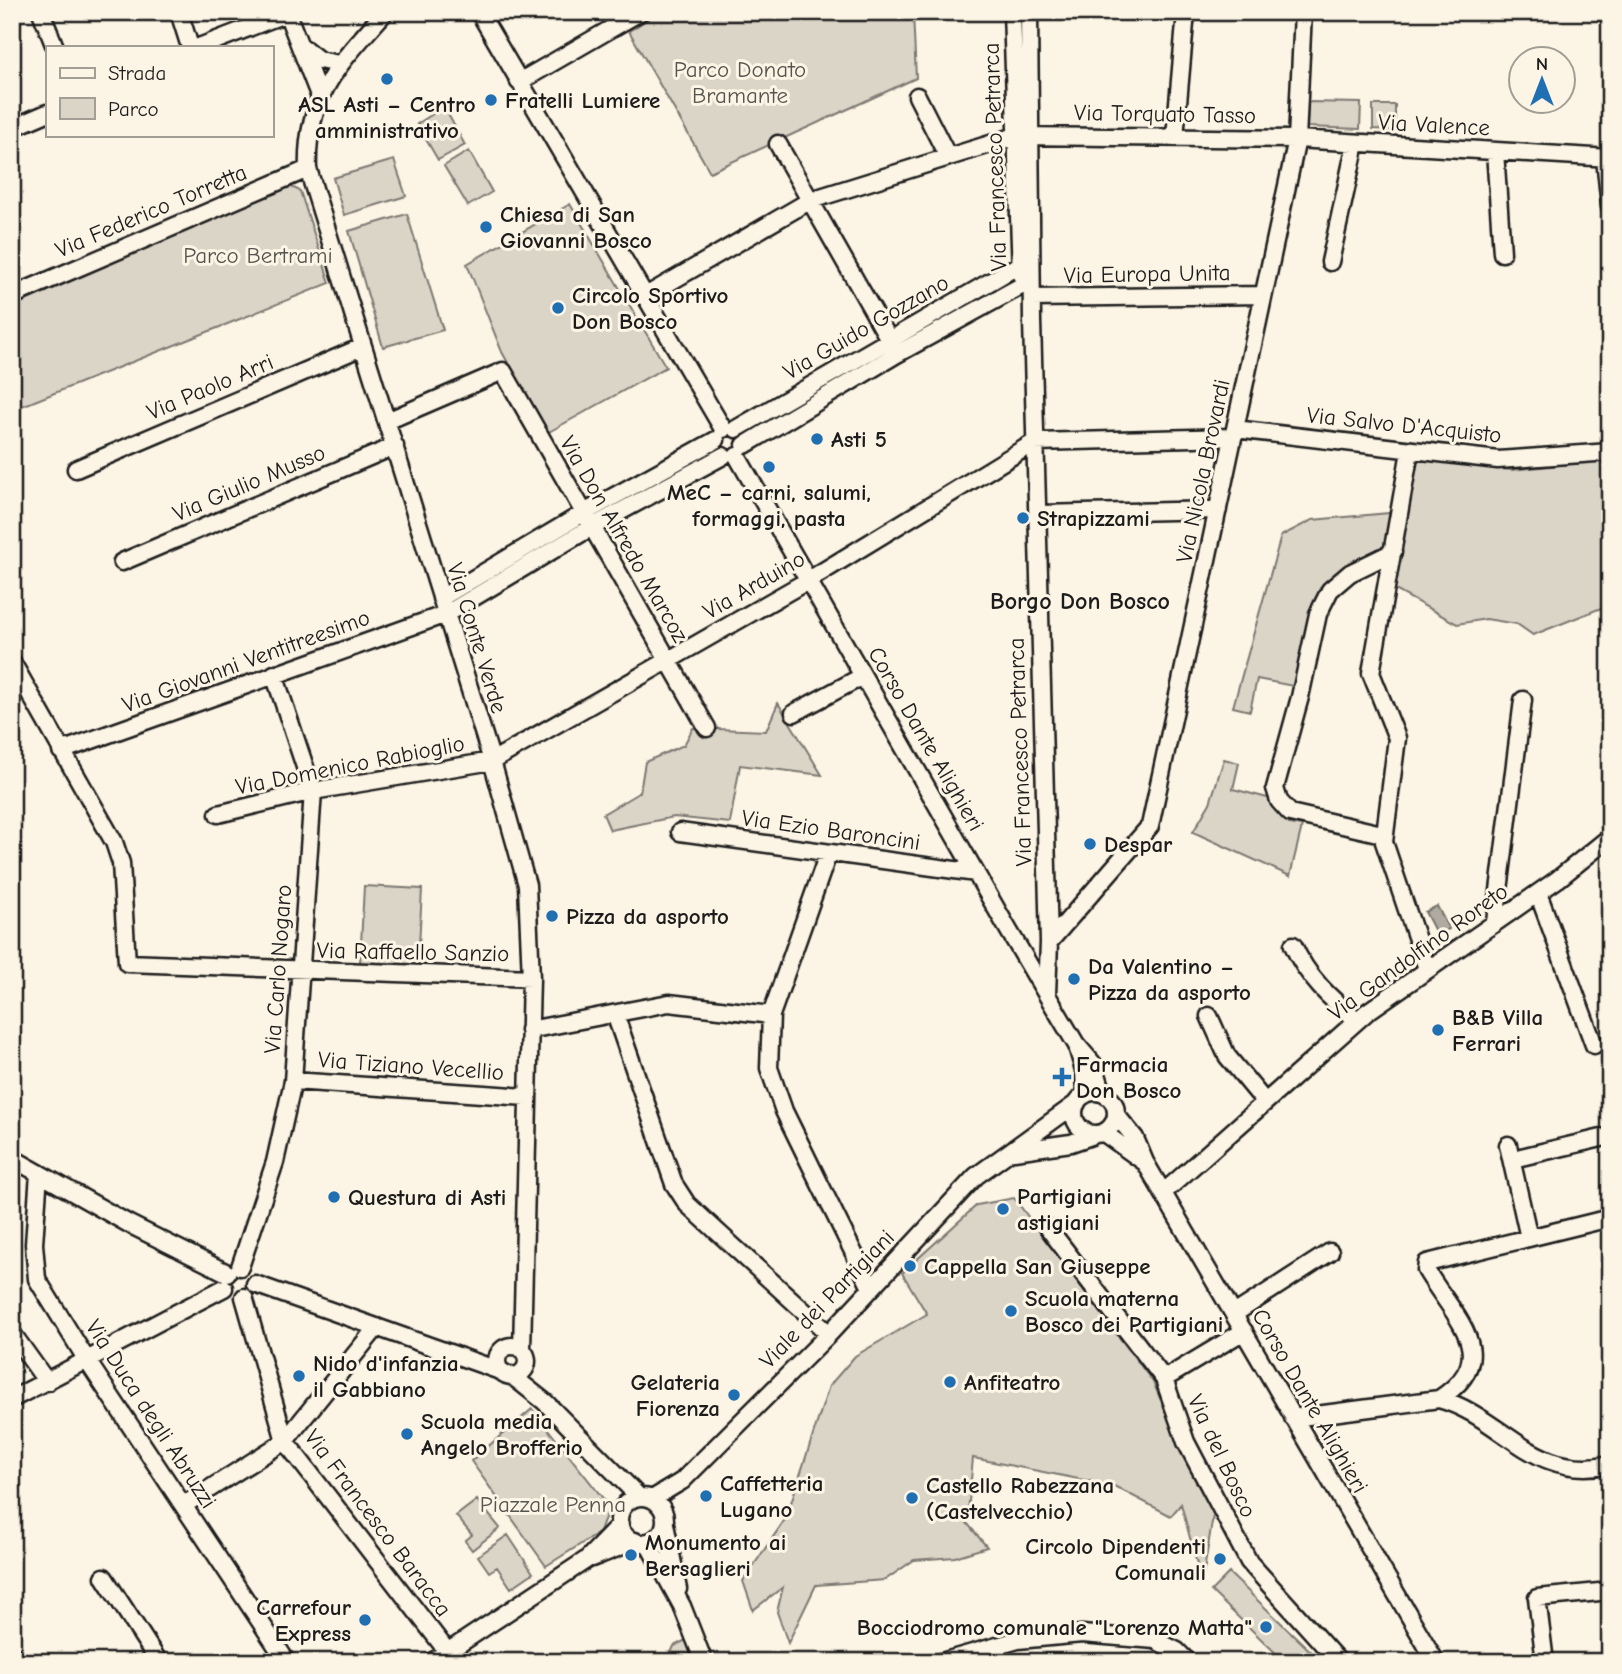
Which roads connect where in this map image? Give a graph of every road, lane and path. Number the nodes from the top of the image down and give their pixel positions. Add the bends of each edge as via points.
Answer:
1 (41, 12) edge
2 (179, 12) edge
3 (385, 12) edge
4 (479, 12) edge
5 (640, 12) edge
6 (1013, 12) edge
7 (1029, 12) edge
8 (1186, 12) edge
9 (1303, 12) edge
10 (287, 13) edge
11 (55, 46) edge
12 (190, 46) edge
13 (202, 46) edge
14 (301, 46) junction
15 (339, 64) junction
16 (519, 82) junction
17 (319, 96) junction
18 (917, 96) dead end
19 (46, 113) edge
20 (12, 128) edge
21 (1024, 135) junction
22 (1175, 137) junction
23 (1297, 139) junction
24 (1356, 143) junction
25 (778, 144) dead end
26 (1495, 151) junction
27 (947, 155) junction
28 (1608, 158) edge
29 (308, 169) junction
30 (811, 201) junction
31 (1610, 207) edge
32 (1502, 253) dead end
33 (1331, 262) dead end
34 (1019, 265) junction
35 (1027, 291) junction
36 (1263, 295) junction
37 (12, 296) edge
38 (644, 297) junction
39 (893, 346) junction
40 (362, 347) junction
41 (387, 421) junction
42 (725, 433) junction
43 (1234, 433) junction
44 (1035, 442) junction
45 (395, 446) junction
46 (1410, 451) junction
47 (735, 452) junction
48 (1610, 452) edge
49 (75, 469) dead end
50 (1218, 510) junction
51 (1038, 514) junction
52 (586, 521) junction
53 (1393, 552) junction
54 (122, 562) dead end
55 (807, 581) junction
56 (444, 606) junction
57 (12, 662) edge
58 (668, 662) junction
59 (274, 674) junction
60 (863, 676) junction
61 (1523, 700) dead end
62 (793, 713) dead end
63 (706, 728) dead end
64 (61, 751) junction
65 (492, 761) junction
66 (313, 791) junction
67 (218, 814) dead end
68 (680, 832) dead end
69 (1382, 834) junction
70 (1610, 837) edge
71 (828, 854) junction
72 (976, 873) junction
73 (1538, 893) junction
74 (1495, 922) junction
75 (1049, 942) junction
76 (1293, 945) dead end
77 (1427, 969) junction
78 (302, 972) junction
79 (531, 978) junction
80 (1047, 994) junction
81 (615, 1014) junction
82 (771, 1015) junction
83 (1209, 1016) dead end
84 (1357, 1020) junction
85 (529, 1030) junction
86 (1076, 1044) junction
87 (1594, 1045) dead end
88 (293, 1081) junction
89 (1103, 1093) junction
90 (527, 1097) junction
91 (1081, 1099) junction
92 (1265, 1102) junction
93 (1117, 1116) junction
94 (1099, 1134) junction
95 (1610, 1136) edge
96 (1508, 1145) dead end
97 (1008, 1152) junction
98 (1521, 1157) dead end
99 (12, 1158) edge
100 (1145, 1162) junction
101 (39, 1173) junction
102 (1164, 1192) junction
103 (1610, 1218) edge
104 (1049, 1229) dead end
105 (1529, 1238) junction
106 (1330, 1252) dead end
107 (230, 1276) junction
108 (255, 1284) junction
109 (872, 1288) junction
110 (244, 1297) junction
111 (1234, 1314) junction
112 (377, 1328) junction
113 (1244, 1331) junction
114 (12, 1333) edge
115 (829, 1334) junction
116 (513, 1354) junction
117 (460, 1359) junction
118 (88, 1362) junction
119 (507, 1374) junction
120 (1164, 1379) junction
121 (47, 1382) junction
122 (12, 1399) edge
123 (1439, 1399) junction
124 (545, 1402) junction
125 (1293, 1418) junction
126 (285, 1441) junction
127 (1610, 1464) edge
128 (610, 1471) junction
129 (682, 1481) junction
130 (645, 1498) junction
131 (184, 1505) junction
132 (621, 1517) junction
133 (665, 1520) junction
134 (641, 1542) junction
135 (586, 1560) junction
136 (104, 1577) dead end
137 (1610, 1591) edge
138 (682, 1606) junction
139 (447, 1651) junction
140 (12, 1654) edge
141 (18, 1662) edge
142 (159, 1662) edge
143 (288, 1662) edge
144 (432, 1662) edge
145 (704, 1662) edge
146 (941, 1662) edge
147 (1188, 1662) edge
148 (1339, 1662) edge
149 (1436, 1662) edge
150 (1545, 1662) edge

1 - 11 street
2 - 12 street
3 - 15 street, Via Conte Verde
4 - 16 street
5 - 16 street
6 - 21 street, Via Francesco Petrarca
7 - 21 street, Via Francesco Petrarca
8 - 22 street
9 - 23 street, Via Nicola Brovardi
10 - 13 street
10 - 14 street
14 - 15 street via 319,60
14 - 17 street
15 - 17 street, Via Conte Verde
16 - 38 street
17 - 29 street, Via Conte Verde via 307,142
18 - 27 street
19 - 20 street
21 - 22 street, Via Torquato Tasso
21 - 27 street, Via Torquato Tasso
21 - 34 street, Via Francesco Petrarca
21 - 35 street, Via Francesco Petrarca
22 - 23 street, Via Torquato Tasso
23 - 24 street, Via Valence
23 - 36 street, Via Nicola Brovardi
24 - 26 street, Via Valence
24 - 33 street
25 - 30 street
26 - 28 street, Via Valence
26 - 32 street
27 - 30 street, Via Torquato Tasso
28 - 31 street
29 - 37 street, Via Federico Torretta
29 - 40 street, Via Conte Verde
30 - 38 street, Via Torquato Tasso
30 - 39 street
34 - 35 street, Via Francesco Petrarca
34 - 39 street, Via Guido Gozzano
35 - 36 street, Via Europa Unita
35 - 39 street, Via Guido Gozzano
35 - 44 street, Via Francesco Petrarca
36 - 43 street, Via Nicola Brovardi
38 - 42 street
39 - 42 street, Via Guido Gozzano
39 - 47 street, Via Guido Gozzano
40 - 41 street, Via Conte Verde
40 - 49 street, Via Paolo Arri
41 - 45 street, Via Conte Verde
41 - 52 street, Via Don Alfredo Marcoz via 503,371
42 - 47 street via 717,449
42 - 47 street via 744,435
42 - 52 street, Via Guido Gozzano
43 - 44 street, Via Salvo D'Acquisto
43 - 46 street, Via Salvo D'Acquisto
43 - 50 street, Via Nicola Brovardi
44 - 51 street, Via Francesco Petrarca
44 - 55 street, Via Arduino
45 - 54 street, Via Giulio Musso
45 - 56 street, Via Conte Verde
46 - 48 street, Via Salvo D'Acquisto via 1498,460
46 - 53 street
47 - 52 street, Via Guido Gozzano
47 - 55 street, Corso Dante Alighieri
50 - 51 street
50 - 75 street, Via Nicola Brovardi via 1150,826
51 - 75 street, Via Francesco Petrarca
52 - 56 street, Via Giovanni Ventitreesimo
52 - 58 street, Via Don Alfredo Marcoz
53 - 69 street via 1371,673 1397,738
53 - 69 street via 1350,573 1330,590 1318,614 1275,788 1290,813
55 - 58 street, Via Arduino
55 - 60 street, Corso Dante Alighieri
56 - 59 street, Via Giovanni Ventitreesimo
56 - 65 street, Via Conte Verde
57 - 64 street
58 - 63 street, Via Don Alfredo Marcoz
58 - 65 street, Via Arduino
59 - 64 street, Via Giovanni Ventitreesimo
59 - 66 street, Via Carlo Nogaro
60 - 62 street
60 - 72 street, Corso Dante Alighieri
61 - 74 street
64 - 78 street, Via Raffaello Sanzio via 114,842 121,863 127,963
65 - 66 street, Via Domenico Rabioglio
65 - 79 street, Via Conte Verde via 527,885
66 - 67 street, Via Domenico Rabioglio
66 - 78 street, Via Carlo Nogaro
68 - 71 street, Via Ezio Baroncini
69 - 77 street
70 - 73 street, Via Gandolfino Roreto
71 - 72 street, Via Ezio Baroncini
71 - 82 street
72 - 80 street, Corso Dante Alighieri
73 - 74 street, Via Gandolfino Roreto
73 - 87 street
74 - 77 street, Via Gandolfino Roreto
75 - 80 street, Via Francesco Petrarca
76 - 84 street via 1318,986
77 - 84 street, Via Gandolfino Roreto
78 - 79 street, Via Raffaello Sanzio
78 - 88 street, Via Carlo Nogaro
79 - 85 street, Via Conte Verde
80 - 86 street, Corso Dante Alighieri
81 - 82 street via 669,1003
81 - 85 street
81 - 115 street via 674,1184 687,1203
82 - 109 street via 769,1068 784,1111
83 - 92 street via 1227,1056
84 - 92 street, Via Gandolfino Roreto
85 - 90 street, Via Conte Verde
86 - 89 street, Corso Dante Alighieri via 1094,1065
86 - 91 street, Corso Dante Alighieri via 1084,1070
88 - 90 street, Via Tiziano Vecellio
88 - 107 street, Via Carlo Nogaro via 275,1162
89 - 91 street
89 - 93 street via 1114,1103
90 - 116 street, Via Conte Verde via 520,1314
91 - 94 street via 1076,1123
91 - 97 street, Viale dei Partigiani
92 - 102 street, Via Gandolfino Roreto
93 - 94 street
93 - 100 street, Corso Dante Alighieri via 1135,1138
94 - 97 street
94 - 100 street, Corso Dante Alighieri
95 - 98 street
96 - 105 street
97 - 109 street, Viale dei Partigiani via 952,1200
99 - 101 street
100 - 102 street, Corso Dante Alighieri
101 - 107 street
101 - 118 street, Via Duca degli Abruzzi via 34,1244 37,1279
102 - 111 street, Corso Dante Alighieri
103 - 105 street
104 - 120 street, Via del Bosco
105 - 123 street via 1427,1264 1472,1352 1469,1372
106 - 111 street
107 - 108 street via 253,1274
107 - 110 street via 230,1296
107 - 118 street
108 - 110 street
108 - 112 street
109 - 115 street, Viale dei Partigiani
110 - 126 street, Via Francesco Baracca
111 - 113 street, Corso Dante Alighieri
112 - 117 street
112 - 126 street
113 - 120 street
113 - 125 street, Corso Dante Alighieri
114 - 121 street
115 - 129 street, Viale dei Partigiani
116 - 117 street
116 - 119 street, Via Conte Verde via 498,1364
116 - 119 street via 520,1373
116 - 124 street, Via Conte Verde
117 - 119 street
118 - 121 street
118 - 131 street, Via Duca degli Abruzzi
119 - 124 street, Via Conte Verde
120 - 148 street, Via del Bosco via 1186,1441 1248,1562
121 - 122 street
123 - 125 street
123 - 127 street via 1544,1459 1577,1467
124 - 128 street, Via Conte Verde
125 - 149 street, Corso Dante Alighieri
126 - 131 street
126 - 139 street, Via Francesco Baracca
128 - 130 street, Via Conte Verde
128 - 132 street, Via Conte Verde
129 - 130 street, Viale dei Partigiani
129 - 133 street, Viale dei Partigiani
130 - 132 street
130 - 133 street
131 - 143 street, Via Duca degli Abruzzi
132 - 134 street via 628,1538
132 - 135 street
133 - 134 street via 657,1537
133 - 138 street
134 - 135 street
134 - 138 street
135 - 139 street
136 - 142 street
137 - 150 street via 1537,1598
138 - 145 street
139 - 144 street
140 - 141 street
146 - 147 street via 1018,1640 1082,1634 1155,1640

